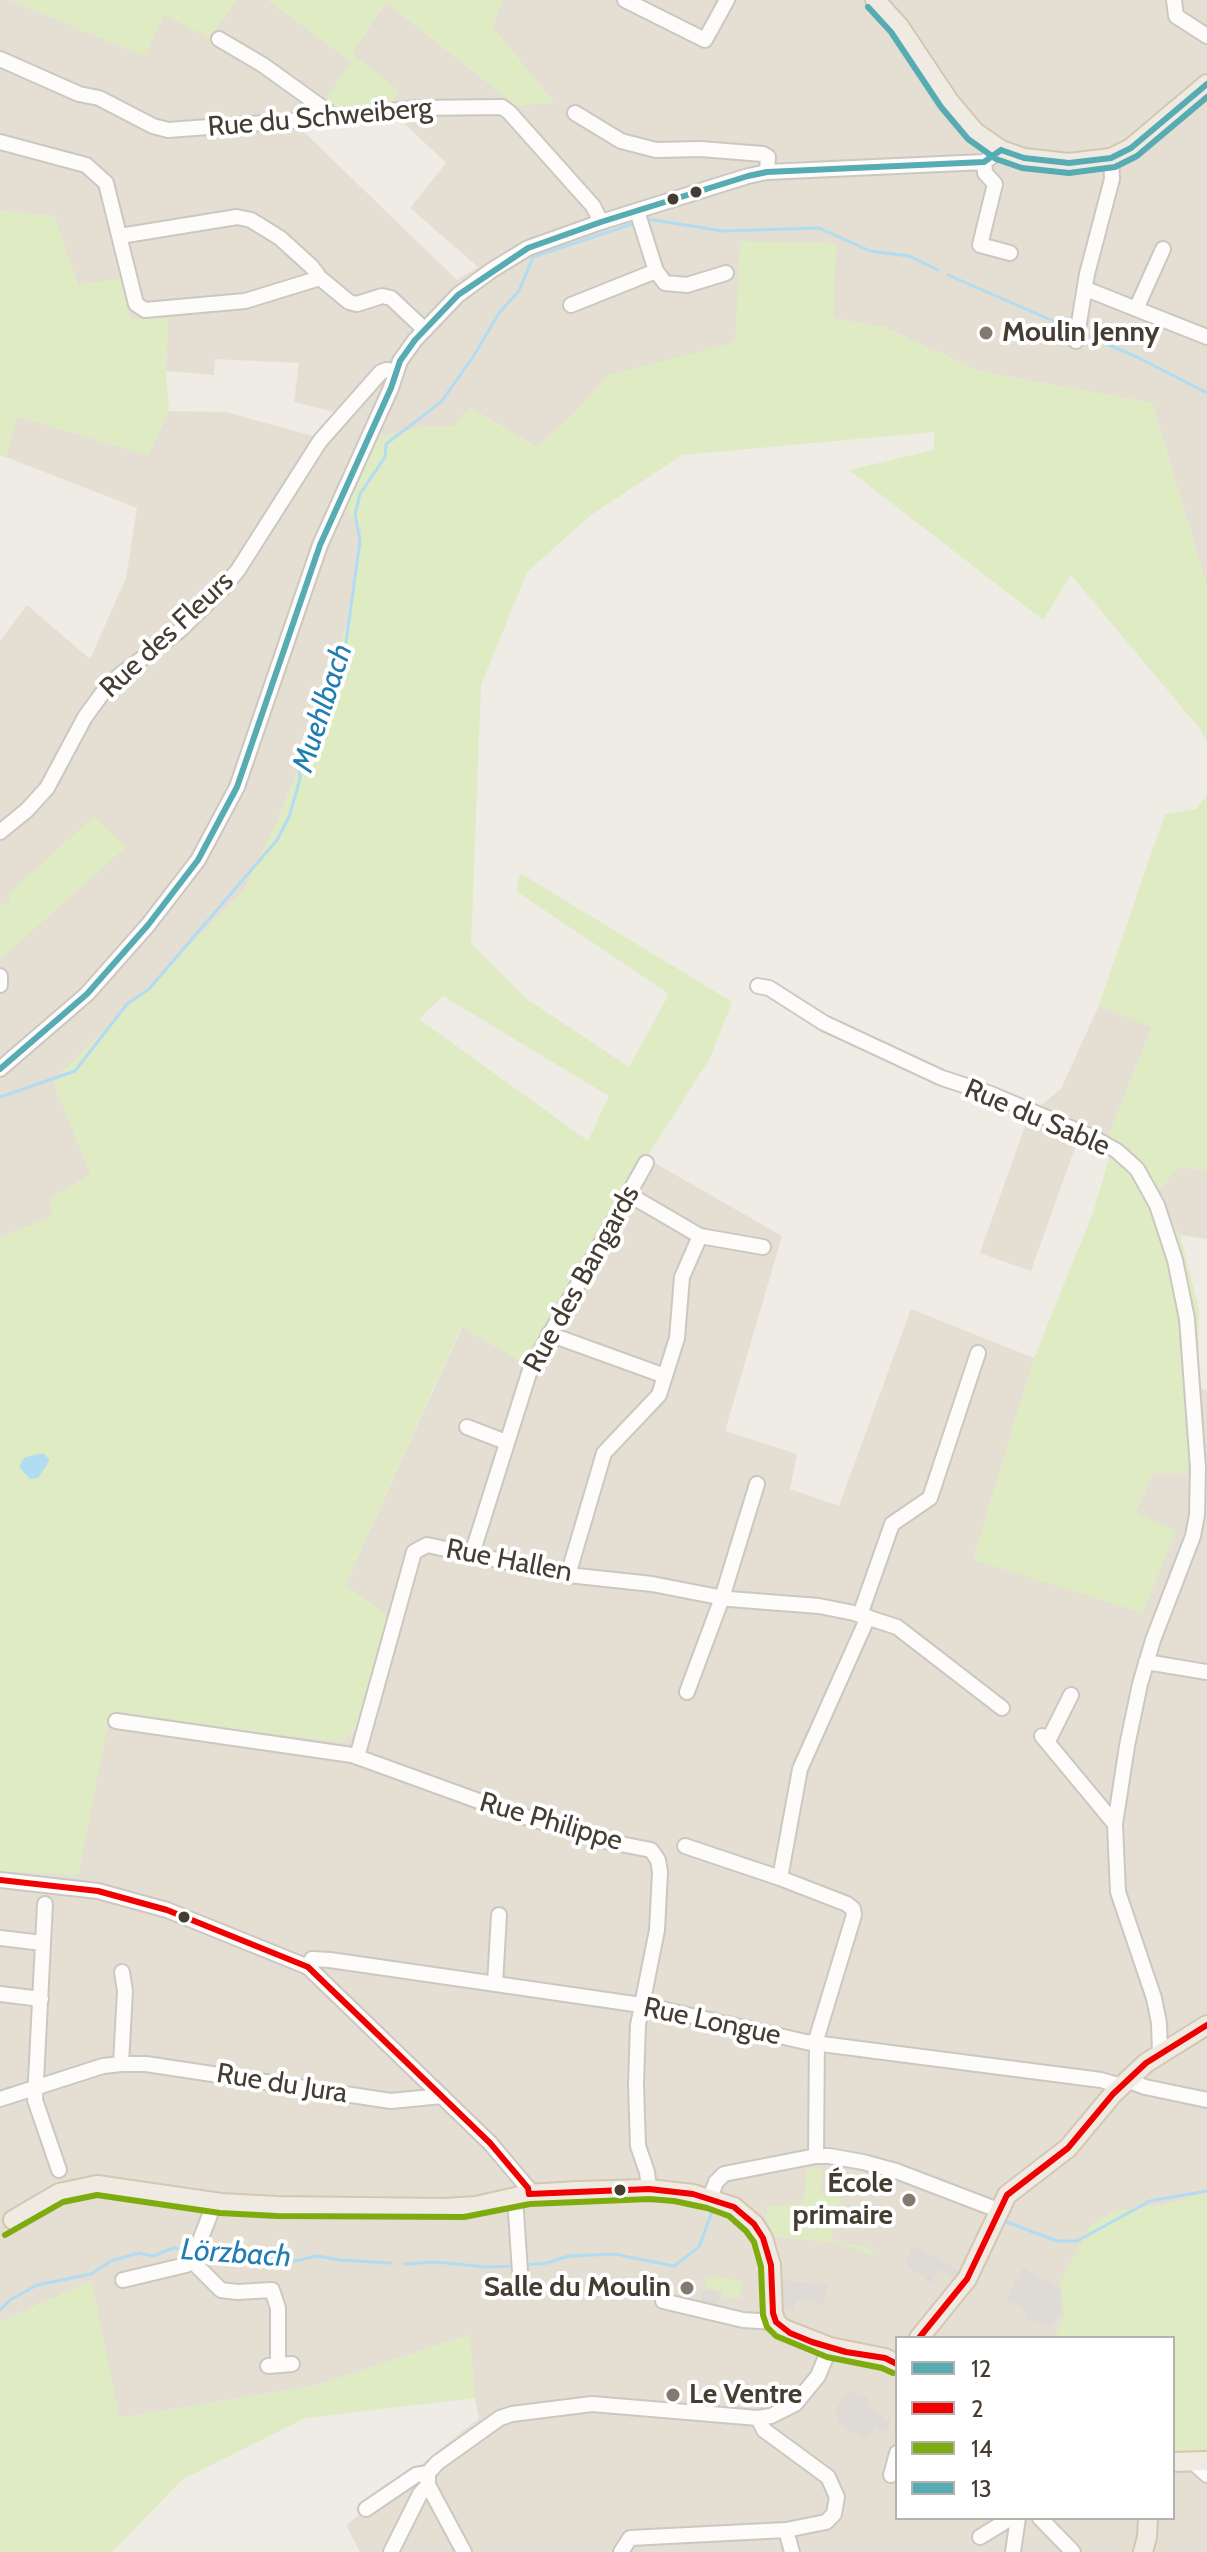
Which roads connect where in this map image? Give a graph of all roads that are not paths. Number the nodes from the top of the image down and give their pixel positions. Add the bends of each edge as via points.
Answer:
1 (625, 0) edge
2 (727, 0) edge
3 (875, 0) edge
4 (1174, 0) edge
5 (1207, 36) edge
6 (219, 39) dead end
7 (0, 59) edge
8 (1207, 84) edge
9 (575, 113) dead end
10 (331, 118) junction
11 (0, 142) edge
12 (1001, 150) junction
13 (1111, 158) junction
14 (984, 162) junction
15 (767, 172) junction
16 (637, 211) junction
17 (601, 222) junction
18 (120, 236) junction
19 (1163, 249) dead end
20 (1010, 253) dead end
21 (656, 271) junction
22 (726, 273) dead end
23 (320, 278) junction
24 (1086, 289) junction
25 (571, 305) dead end
26 (1136, 309) junction
27 (425, 330) junction
28 (1205, 331) edge
29 (1077, 335) dead end
30 (396, 371) junction
31 (0, 832) edge
32 (0, 976) edge
33 (0, 985) edge
34 (758, 986) dead end
35 (0, 1069) edge
36 (646, 1163) dead end
37 (628, 1194) junction
38 (700, 1236) junction
39 (763, 1247) dead end
40 (549, 1334) junction
41 (978, 1353) dead end
42 (665, 1376) junction
43 (467, 1427) dead end
44 (506, 1442) junction
45 (757, 1484) dead end
46 (1202, 1515) edge
47 (472, 1554) junction
48 (568, 1575) junction
49 (722, 1598) junction
50 (864, 1616) junction
51 (1146, 1662) junction
52 (1207, 1672) edge
53 (687, 1692) dead end
54 (1071, 1695) dead end
55 (1002, 1708) dead end
56 (116, 1721) dead end
57 (357, 1757) junction
58 (1115, 1824) junction
59 (685, 1846) dead end
60 (780, 1878) junction
61 (0, 1880) edge
62 (38, 1885) junction
63 (55, 1886) junction
64 (45, 1904) junction
65 (499, 1915) dead end
66 (0, 1938) edge
67 (43, 1943) junction
68 (308, 1967) junction
69 (122, 1972) dead end
70 (495, 1984) junction
71 (0, 1994) edge
72 (41, 1999) junction
73 (643, 2006) junction
74 (1207, 2025) edge
75 (816, 2043) junction
76 (1160, 2053) junction
77 (121, 2064) junction
78 (1124, 2083) junction
79 (36, 2086) junction
80 (442, 2096) junction
81 (0, 2099) edge
82 (1207, 2100) edge
83 (816, 2156) junction
84 (649, 2189) junction
85 (67, 2195) junction
86 (522, 2196) junction
87 (710, 2198) junction
88 (215, 2202) junction
89 (998, 2210) junction
90 (7, 2223) edge
91 (194, 2256) junction
92 (123, 2280) dead end
93 (521, 2287) dead end
94 (663, 2301) dead end
95 (776, 2322) junction
96 (920, 2336) edge
97 (830, 2347) junction
98 (895, 2361) edge
99 (279, 2365) dead end
100 (758, 2418) junction
101 (895, 2460) edge
102 (1175, 2462) edge
103 (1203, 2466) edge
104 (891, 2475) dead end
105 (428, 2479) junction
106 (366, 2509) dead end
107 (1008, 2520) edge
108 (1018, 2520) edge
109 (1042, 2520) edge
110 (1148, 2520) edge
111 (786, 2530) junction
112 (980, 2537) dead end
113 (391, 2552) edge
114 (464, 2552) edge
115 (621, 2552) edge
116 (792, 2552) edge
117 (1013, 2552) edge
118 (1073, 2552) edge
119 (1143, 2552) edge

1 - 2 street via 705,40
3 - 12 main road via 975,132
4 - 5 street via 1176,16
6 - 10 street via 263,65
7 - 10 street, Rue du Schweiberg via 168,130
8 - 13 main road via 1131,148
9 - 15 street via 621,141 656,150 763,154 768,157
10 - 17 street, Rue du Schweiberg via 417,108 502,107 593,206
11 - 18 street via 86,165 106,183
12 - 13 main road via 1069,163
12 - 14 street
13 - 24 street via 1112,179
14 - 15 street
14 - 20 street via 985,173 995,184 980,245
15 - 16 street
16 - 17 street
16 - 21 street
17 - 27 street via 528,248 492,270 458,295
18 - 23 street via 237,217 280,238
18 - 23 street via 136,304 145,310 245,301
19 - 26 street
21 - 22 street via 665,283 687,285
21 - 25 street
23 - 27 street via 349,302 391,298
24 - 26 street
24 - 29 street
26 - 28 street
27 - 30 street
30 - 31 street, Rue des Fleurs via 381,372 320,441 223,588 104,691 47,788
30 - 35 street via 320,545 244,770 215,832 186,879 100,980
32 - 33 street
34 - 46 street, Rue du Sable via 942,1078 1094,1138 1137,1169 1167,1234 1187,1319
36 - 37 street, Rue des Bangards
37 - 38 street
37 - 40 street, Rue des Bangards
38 - 39 street
38 - 42 street via 682,1277 677,1338
40 - 42 street
40 - 44 street, Rue des Bangards via 530,1370
41 - 50 street via 930,1498 892,1524
42 - 48 street via 659,1395 604,1453
43 - 44 street
44 - 47 street, Rue des Bangards
45 - 49 street
46 - 51 street, Rue du Sable
47 - 48 street, Rue Hallen
47 - 57 street, Rue Hallen via 427,1545 414,1552
48 - 49 street, Rue Hallen
49 - 50 street, Rue Hallen via 819,1606
49 - 53 street
50 - 55 street, Rue Hallen via 897,1627
50 - 60 street via 800,1769
51 - 52 street
51 - 58 street, Rue du Sable
54 - 58 street via 1045,1738
56 - 57 street, Rue Philippe
57 - 73 street, Rue Philippe via 509,1812 651,1850 660,1872 658,1915
58 - 76 street, Rue du Sable via 1118,1892 1154,1998
59 - 60 street
60 - 75 street via 853,1909
61 - 62 street
62 - 63 street
62 - 64 street
63 - 64 street
63 - 68 street via 98,1891 167,1910
64 - 67 street
65 - 70 street
66 - 67 street
67 - 72 street
68 - 70 street, Rue Longue via 312,1959 330,1960
68 - 80 street
69 - 77 street
70 - 73 street, Rue Longue
71 - 72 street
72 - 79 street
73 - 75 street, Rue Longue
73 - 84 street, Rue Philippe via 636,2118
74 - 76 main road
75 - 78 street, Rue Longue
75 - 83 street
76 - 78 main road
77 - 79 street, Rue du Jura
77 - 80 street, Rue du Jura via 391,2101
78 - 82 street, Rue Longue
78 - 89 main road via 1068,2148 1015,2189
79 - 81 street, Rue du Jura
79 - 85 street via 39,2117
80 - 86 street via 528,2188
83 - 87 street via 724,2174
83 - 89 street via 896,2171
84 - 86 main road
84 - 87 main road
85 - 88 main road via 117,2188
85 - 90 main road
86 - 88 main road via 444,2208
86 - 93 street
87 - 95 main road via 743,2213 763,2238
88 - 91 street
89 - 96 main road via 967,2279
91 - 92 street via 186,2265
91 - 99 street via 221,2290 272,2290 278,2308
94 - 95 street via 743,2320
95 - 97 main road via 790,2333
97 - 98 main road
97 - 100 street via 818,2376 795,2404
100 - 105 street via 592,2404 512,2414 437,2463
100 - 111 street via 764,2430 828,2477 837,2497 834,2514 826,2522
101 - 104 street
102 - 103 main road
105 - 106 street via 416,2475
105 - 113 street
105 - 114 street
107 - 112 street
108 - 117 street
109 - 118 street
110 - 119 main road
111 - 115 street via 630,2538
111 - 116 street

